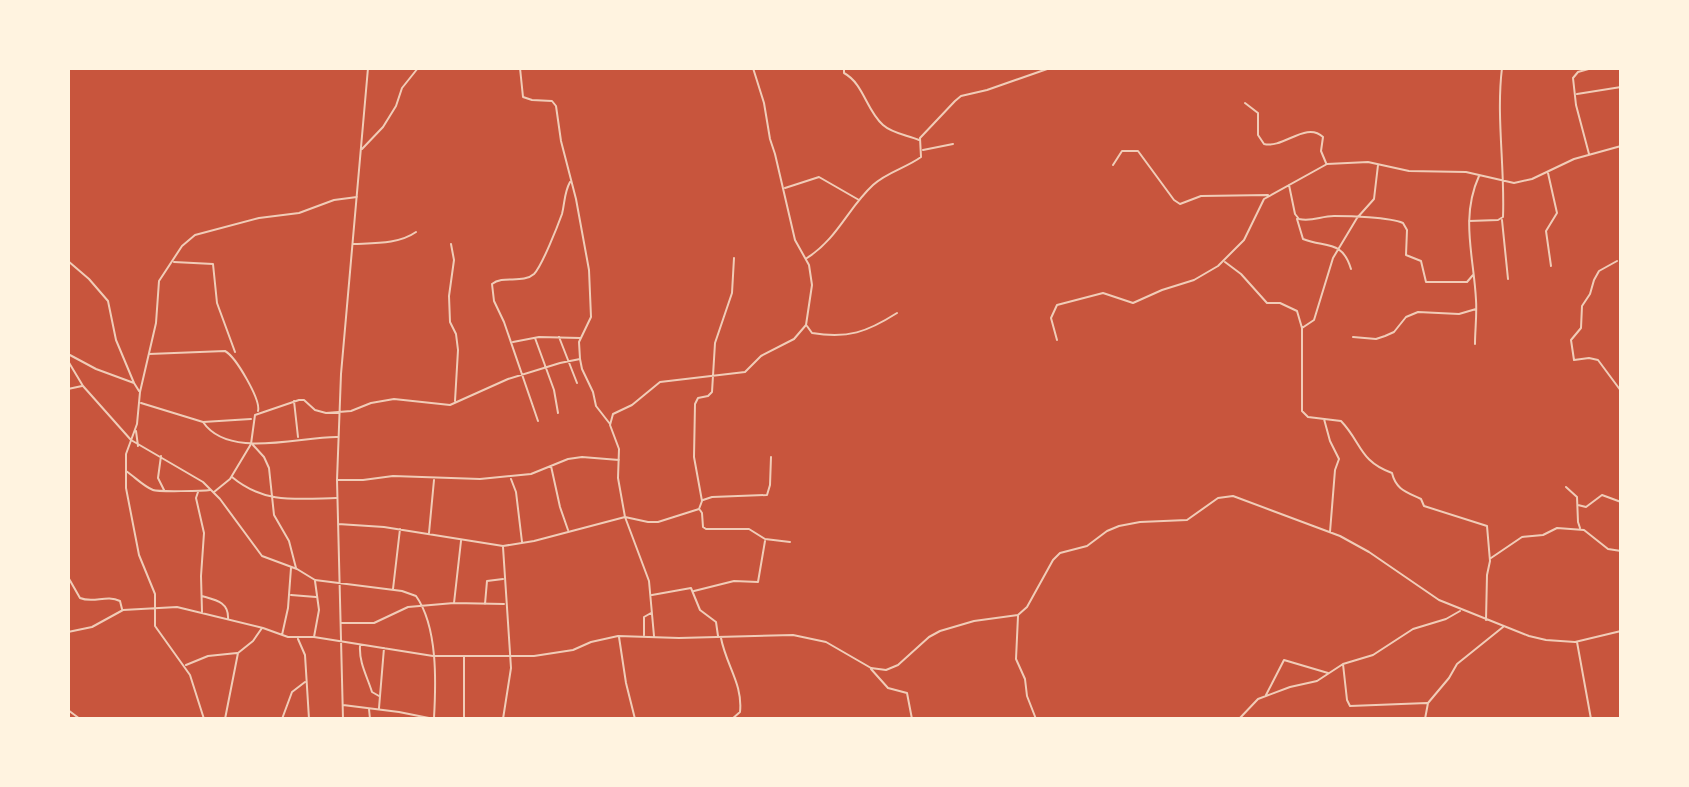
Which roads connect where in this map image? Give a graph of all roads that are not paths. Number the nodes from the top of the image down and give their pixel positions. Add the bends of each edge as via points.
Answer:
1 (368, 68) edge
2 (418, 68) edge
3 (520, 68) edge
4 (753, 68) edge
5 (844, 68) edge
6 (1050, 68) edge
7 (1502, 68) edge
8 (1592, 68) edge
9 (1573, 69) edge
10 (1575, 74) junction
11 (1621, 87) edge
12 (1575, 94) junction
13 (1245, 103) dead end
14 (920, 140) junction
15 (953, 144) dead end
16 (1621, 146) edge
17 (361, 150) junction
18 (922, 150) junction
19 (1589, 154) junction
20 (1113, 164) dead end
21 (1327, 164) junction
22 (1378, 164) junction
23 (1547, 172) junction
24 (1479, 175) junction
25 (1502, 180) junction
26 (570, 182) junction
27 (1289, 184) junction
28 (783, 188) junction
29 (1269, 195) junction
30 (357, 197) junction
31 (860, 201) junction
32 (1297, 218) junction
33 (1357, 218) junction
34 (1502, 219) junction
35 (1469, 221) junction
36 (416, 232) dead end
37 (353, 244) junction
38 (451, 244) dead end
39 (1338, 248) junction
40 (734, 258) dead end
41 (807, 258) junction
42 (68, 261) edge
43 (1224, 261) junction
44 (1617, 261) dead end
45 (173, 262) junction
46 (1551, 267) dead end
47 (1350, 269) dead end
48 (1474, 275) junction
49 (1508, 279) dead end
50 (1477, 309) junction
51 (897, 313) dead end
52 (806, 325) junction
53 (1302, 328) junction
54 (559, 337) junction
55 (1353, 337) dead end
56 (535, 338) junction
57 (581, 338) junction
58 (1057, 340) dead end
59 (512, 342) junction
60 (1475, 344) dead end
61 (235, 352) dead end
62 (68, 354) edge
63 (148, 354) junction
64 (580, 359) junction
65 (68, 361) edge
66 (569, 361) junction
67 (546, 367) junction
68 (523, 374) junction
69 (714, 376) junction
70 (134, 383) junction
71 (577, 383) dead end
72 (83, 386) junction
73 (68, 389) edge
74 (1621, 391) edge
75 (140, 392) junction
76 (294, 401) junction
77 (455, 402) junction
78 (140, 403) junction
79 (258, 412) junction
80 (341, 413) junction
81 (558, 413) dead end
82 (1324, 418) junction
83 (253, 419) junction
84 (538, 421) dead end
85 (203, 422) junction
86 (610, 425) junction
87 (135, 430) junction
88 (340, 437) junction
89 (298, 438) junction
90 (131, 440) junction
91 (252, 444) junction
92 (138, 446) junction
93 (161, 456) junction
94 (771, 457) dead end
95 (620, 460) junction
96 (551, 466) junction
97 (125, 470) junction
98 (232, 477) junction
99 (510, 477) junction
100 (434, 479) junction
101 (337, 480) junction
102 (1566, 487) dead end
103 (164, 491) junction
104 (212, 491) junction
105 (198, 492) junction
106 (271, 497) junction
107 (337, 498) junction
108 (702, 501) junction
109 (1621, 502) edge
110 (1578, 505) junction
111 (699, 509) junction
112 (625, 517) junction
113 (337, 524) junction
114 (565, 526) junction
115 (400, 529) junction
116 (1581, 529) junction
117 (569, 531) junction
118 (563, 532) junction
119 (429, 533) junction
120 (1330, 533) junction
121 (765, 539) junction
122 (461, 540) junction
123 (790, 542) dead end
124 (522, 543) junction
125 (503, 546) junction
126 (1621, 551) edge
127 (1490, 561) junction
128 (291, 567) junction
129 (297, 569) junction
130 (68, 577) edge
131 (504, 579) junction
132 (315, 580) junction
133 (339, 582) junction
134 (393, 590) junction
135 (694, 591) junction
136 (290, 595) junction
137 (201, 596) junction
138 (651, 596) junction
139 (316, 597) junction
140 (454, 603) junction
141 (485, 604) junction
142 (505, 604) junction
143 (422, 606) junction
144 (154, 607) junction
145 (123, 610) junction
146 (1462, 610) junction
147 (652, 612) junction
148 (202, 614) junction
149 (1018, 615) junction
150 (228, 620) junction
151 (1486, 620) junction
152 (341, 622) junction
153 (1504, 626) junction
154 (263, 628) junction
155 (1621, 631) edge
156 (68, 632) edge
157 (282, 635) junction
158 (644, 635) junction
159 (618, 636) junction
160 (654, 636) junction
161 (314, 637) junction
162 (720, 637) junction
163 (297, 638) junction
164 (1577, 641) junction
165 (342, 642) junction
166 (360, 646) junction
167 (384, 648) junction
168 (238, 653) junction
169 (510, 655) junction
170 (433, 656) junction
171 (464, 656) junction
172 (1343, 664) junction
173 (184, 666) junction
174 (871, 668) junction
175 (1329, 673) junction
176 (306, 682) junction
177 (1266, 695) junction
178 (380, 697) junction
179 (1428, 703) junction
180 (342, 705) junction
181 (369, 708) junction
182 (68, 709) edge
183 (379, 709) junction
184 (400, 712) junction
185 (434, 718) edge
186 (80, 719) edge
187 (204, 719) edge
188 (225, 719) edge
189 (282, 719) edge
190 (309, 719) edge
191 (343, 719) edge
192 (370, 719) edge
193 (399, 719) edge
194 (450, 719) edge
195 (464, 719) edge
196 (503, 719) edge
197 (626, 719) edge
198 (635, 719) edge
199 (732, 719) edge
200 (912, 719) edge
201 (1036, 719) edge
202 (1239, 719) edge
203 (1425, 719) edge
204 (1591, 719) edge

1 - 17 street
2 - 17 street via 402,88 383,127
3 - 26 street via 523,97 555,103
4 - 28 street
5 - 14 street via 883,125
6 - 14 street via 961,96
7 - 25 street
8 - 10 street
9 - 10 street
10 - 12 street
11 - 12 street
12 - 19 street
13 - 21 street via 1258,113 1258,135 1264,144 1318,133 1323,137 1321,151
14 - 18 street
15 - 18 street
16 - 19 street
17 - 30 street
18 - 31 street via 918,160 880,179
19 - 23 street
20 - 29 street via 1122,151 1138,151 1180,204 1209,195
21 - 22 street
21 - 27 street
22 - 24 street via 1409,171
22 - 33 street via 1374,199
23 - 25 street via 1522,182
23 - 46 street via 1557,214 1545,233
24 - 25 street
24 - 35 street
25 - 34 street
26 - 57 street via 591,288 592,317
26 - 59 street via 537,270 525,278 492,284 494,301
27 - 29 street
27 - 32 street
28 - 31 street via 819,177
28 - 41 street via 797,244
29 - 43 street via 1244,240
30 - 37 street
30 - 45 street via 203,232 188,240
31 - 41 street via 824,247
32 - 33 street
32 - 39 street via 1303,239
33 - 39 street
33 - 48 street via 1403,223 1406,255 1421,261 1426,282 1467,282
34 - 35 street
34 - 49 street
35 - 48 street
36 - 37 street via 387,242
37 - 80 street
38 - 77 street via 450,322 458,350
39 - 47 street
39 - 53 street via 1314,320
40 - 69 street via 730,302 715,343
41 - 52 street via 812,285
42 - 70 street via 108,301 116,340
43 - 53 street via 1267,303 1297,311
43 - 58 street via 1194,281 1133,303 1103,293 1059,303 1051,318
44 - 74 street via 1596,276 1582,306 1581,328 1571,343 1574,360 1598,360
45 - 61 street via 213,264 217,303
45 - 63 street via 159,281
48 - 50 street
50 - 55 street via 1459,314 1418,312 1401,320 1390,335
50 - 60 street
51 - 52 street via 866,331 845,336 812,333
52 - 69 street via 794,339 761,356 745,372
53 - 82 street via 1302,411 1308,417
54 - 56 street
54 - 57 street
54 - 66 street
56 - 59 street
56 - 67 street
57 - 64 street
59 - 68 street
62 - 70 street
63 - 75 street
63 - 79 street via 230,354 258,399
64 - 66 street
64 - 86 street via 596,406
65 - 72 street
66 - 67 street
66 - 71 street
67 - 68 street
67 - 81 street
68 - 77 street
68 - 84 street
69 - 86 street via 656,384 632,405 615,412
69 - 108 street via 711,394 695,404 694,457
70 - 75 street
72 - 73 street
72 - 90 street
75 - 78 street
76 - 79 street
76 - 80 street via 304,400 320,413
76 - 89 street
77 - 80 street via 394,399
78 - 85 street
78 - 87 street
79 - 83 street
80 - 88 street
82 - 120 street via 1339,459
82 - 127 street via 1343,423 1360,449 1377,468 1392,473 1405,494 1421,499 1426,507 1487,526
83 - 85 street
83 - 91 street
85 - 91 street via 215,434
86 - 95 street
87 - 90 street
87 - 92 street
88 - 89 street
88 - 101 street
89 - 91 street
90 - 92 street
90 - 97 street
91 - 98 street
91 - 106 street via 269,468
92 - 93 street
93 - 103 street via 158,481
93 - 104 street
94 - 108 street via 767,495
95 - 96 street via 582,457
95 - 112 street via 618,478
96 - 99 street
96 - 114 street
97 - 103 street via 153,490
97 - 144 street via 139,555 155,594
98 - 104 street
98 - 106 street via 245,488
99 - 100 street
99 - 124 street
100 - 101 street
100 - 119 street
101 - 107 street
102 - 110 street via 1577,497
103 - 105 street
104 - 105 street
104 - 128 street via 258,553
105 - 137 street via 204,533
106 - 107 street
106 - 129 street
107 - 113 street
108 - 111 street
109 - 110 street via 1602,495 1586,507
110 - 116 street
111 - 112 street via 659,522
111 - 121 street via 705,529 749,529
112 - 117 street
112 - 138 street
113 - 115 street
113 - 133 street
114 - 117 street
114 - 118 street
115 - 119 street
115 - 134 street
116 - 126 street via 1608,549
116 - 127 street via 1557,528 1521,537
117 - 118 street
118 - 124 street
119 - 122 street
120 - 146 street
120 - 149 street via 1241,497 1225,496 1187,520 1119,526 1087,546 1060,553
121 - 123 street
121 - 135 street via 758,582
122 - 125 street
122 - 140 street
124 - 125 street
125 - 131 street
127 - 151 street
128 - 129 street
128 - 136 street
129 - 132 street
130 - 145 street via 80,598 114,598
131 - 141 street via 487,581
131 - 142 street
132 - 133 street
132 - 139 street
133 - 134 street
133 - 152 street
134 - 143 street via 413,594
135 - 138 street via 688,587
135 - 162 street via 700,610 716,622
136 - 139 street
136 - 157 street
137 - 148 street
137 - 150 street via 224,604
138 - 147 street
139 - 161 street via 319,610
140 - 141 street
140 - 143 street
141 - 142 street
142 - 169 street
143 - 152 street via 403,609 374,623
143 - 170 street
144 - 145 street
144 - 148 street
144 - 173 street via 159,634
145 - 156 street via 92,627
146 - 151 street
146 - 172 street via 1413,629 1373,655
147 - 158 street via 644,618
147 - 160 street
148 - 150 street
149 - 174 street via 940,631 895,667
149 - 201 street via 1016,659
150 - 154 street
151 - 153 street
152 - 165 street
153 - 164 street via 1546,640
153 - 179 street via 1462,659
154 - 157 street
154 - 168 street
155 - 164 street
157 - 163 street
158 - 159 street
158 - 160 street
159 - 169 street via 568,651
159 - 198 street
160 - 162 street
161 - 163 street
161 - 165 street
162 - 174 street via 793,635 827,642
162 - 199 street via 741,692 740,712
163 - 176 street via 304,653
164 - 204 street
165 - 166 street
165 - 180 street
166 - 167 street
166 - 178 street via 360,663 372,692
167 - 170 street
167 - 178 street
168 - 173 street via 208,656
168 - 188 street
169 - 171 street
169 - 196 street
170 - 171 street
170 - 185 street
171 - 195 street
172 - 175 street
172 - 179 street via 1350,706
173 - 187 street
174 - 200 street via 888,688 907,693
175 - 177 street via 1317,681
175 - 177 street via 1284,660
176 - 189 street via 292,692
176 - 190 street
177 - 202 street
178 - 183 street
179 - 203 street
180 - 181 street
180 - 191 street
181 - 183 street
181 - 192 street
182 - 186 street
183 - 184 street
184 - 185 street
184 - 193 street
185 - 194 street
197 - 198 street

